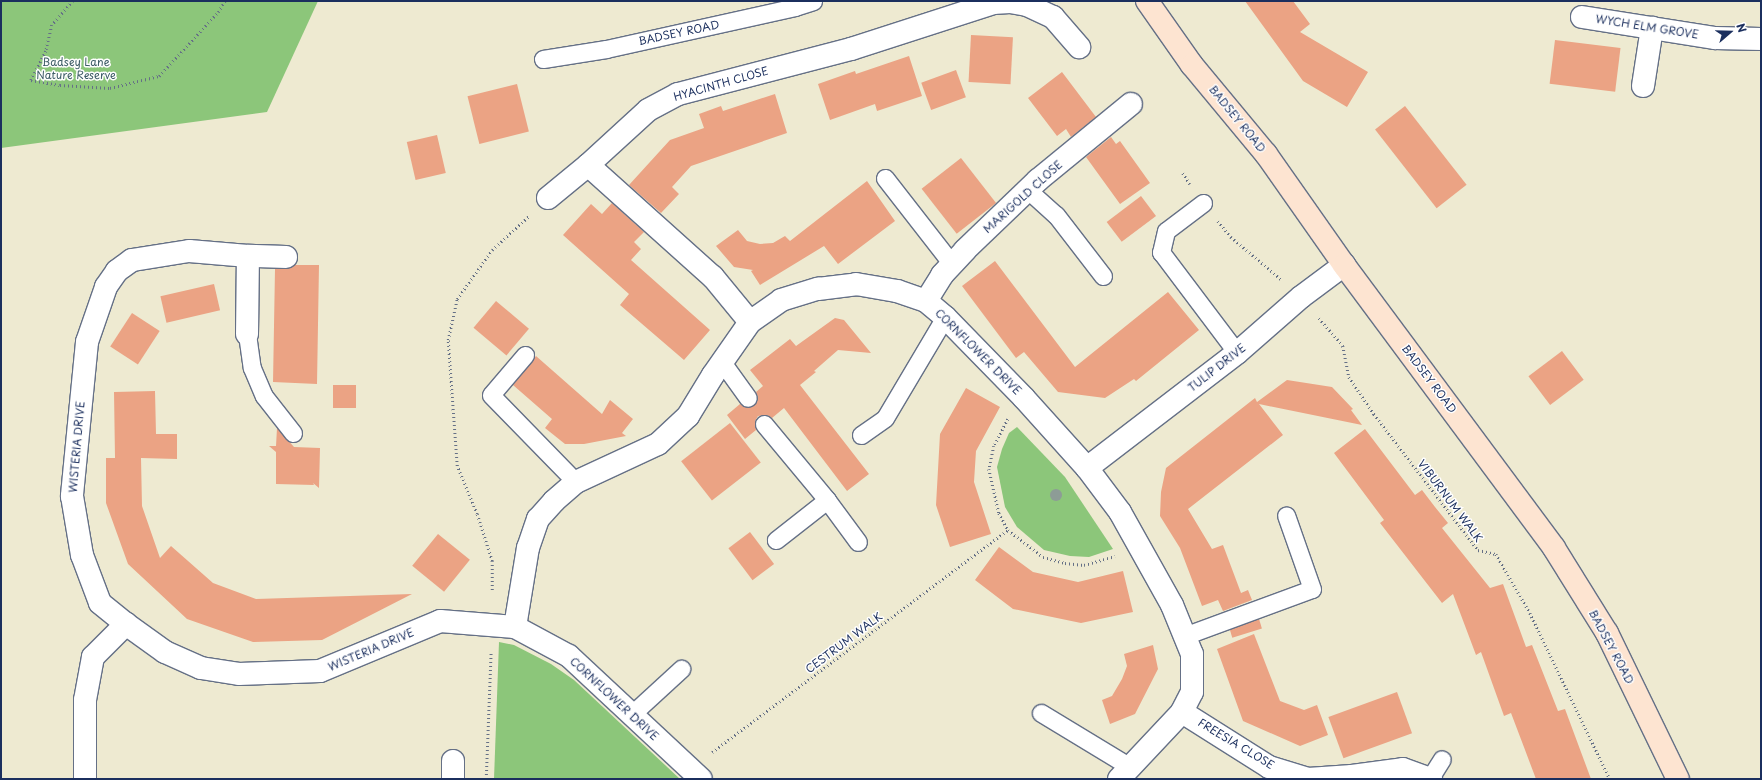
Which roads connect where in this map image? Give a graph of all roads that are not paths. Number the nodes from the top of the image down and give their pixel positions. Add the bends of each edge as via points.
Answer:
1 (813, 1) edge
2 (1147, 1) edge
3 (1582, 17) dead end
4 (1652, 28) junction
5 (1761, 39) edge
6 (1079, 47) dead end
7 (544, 59) dead end
8 (1643, 86) dead end
9 (1131, 104) dead end
10 (588, 165) junction
11 (885, 178) dead end
12 (1029, 191) junction
13 (548, 198) dead end
14 (1203, 203) road end
15 (248, 256) junction
16 (286, 257) dead end
17 (952, 264) junction
18 (1344, 265) junction
19 (1103, 276) dead end
20 (926, 301) junction
21 (946, 317) junction
22 (750, 322) junction
23 (247, 334) joint
24 (1237, 353) junction
25 (526, 355) dead end
26 (722, 362) junction
27 (748, 398) dead end
28 (764, 424) dead end
29 (293, 433) dead end
30 (861, 435) dead end
31 (1087, 468) junction
32 (576, 482) junction
33 (827, 500) junction
34 (1286, 515) dead end
35 (776, 540) dead end
36 (858, 542) dead end
37 (126, 624) junction
38 (515, 628) junction
39 (1184, 636) junction
40 (681, 669) dead end
41 (1182, 712) junction
42 (1041, 713) dead end
43 (632, 714) junction
44 (1442, 759) dead end
45 (1125, 773) edge
46 (695, 774) edge
47 (1430, 778) edge
48 (86, 779) edge
49 (1678, 779) edge

1 - 7 lane, BADSEY ROAD via 606,49
2 - 18 main road, BADSEY ROAD via 1192,65 1266,154
3 - 4 street, WYCH ELM GROVE
4 - 5 street, WYCH ELM GROVE via 1715,38
4 - 8 street
6 - 10 street, HYACINTH CLOSE via 1053,17 1027,5 993,3 851,49 678,94 648,110
9 - 12 street, MARIGOLD CLOSE via 1038,180
10 - 13 street, HYACINTH CLOSE
10 - 22 street via 713,278
11 - 17 lane
12 - 17 street, MARIGOLD CLOSE
12 - 19 lane via 1056,215
14 - 24 lane via 1166,231 1161,252
15 - 16 street, WISTERIA DRIVE
15 - 23 street
15 - 37 street, WISTERIA DRIVE via 189,251 132,260 117,271 106,287 87,342 72,496 82,555 100,603
17 - 20 street, MARIGOLD CLOSE via 942,274
18 - 24 street, TULIP DRIVE via 1301,297
18 - 49 main road, BADSEY ROAD via 1554,548 1607,633
20 - 21 street, CORNFLOWER DRIVE
20 - 22 street, CORNFLOWER DRIVE via 897,291 856,284 818,289 781,300
21 - 30 lane via 885,418
21 - 31 street, CORNFLOWER DRIVE
22 - 26 street, CORNFLOWER DRIVE
23 - 29 lane via 252,368 264,396
24 - 31 street, TULIP DRIVE
25 - 32 lane via 491,396
26 - 27 lane
26 - 32 street, CORNFLOWER DRIVE via 688,416 658,444
28 - 33 lane
31 - 39 street, CORNFLOWER DRIVE via 1120,512 1172,605
32 - 38 street, CORNFLOWER DRIVE via 554,501 538,520 528,548
33 - 35 lane
33 - 36 lane
34 - 39 lane via 1312,589
37 - 38 street, WISTERIA DRIVE via 172,655 201,668 239,674 320,671 440,621
37 - 48 street via 93,657 85,700
38 - 43 street, CORNFLOWER DRIVE via 569,656
39 - 41 street, CORNFLOWER DRIVE via 1192,654 1192,692
40 - 43 lane
41 - 45 street, CORNFLOWER DRIVE
41 - 47 street, FREESIA CLOSE via 1269,767 1308,779 1403,769
42 - 45 lane
43 - 46 street, CORNFLOWER DRIVE
44 - 47 lane

